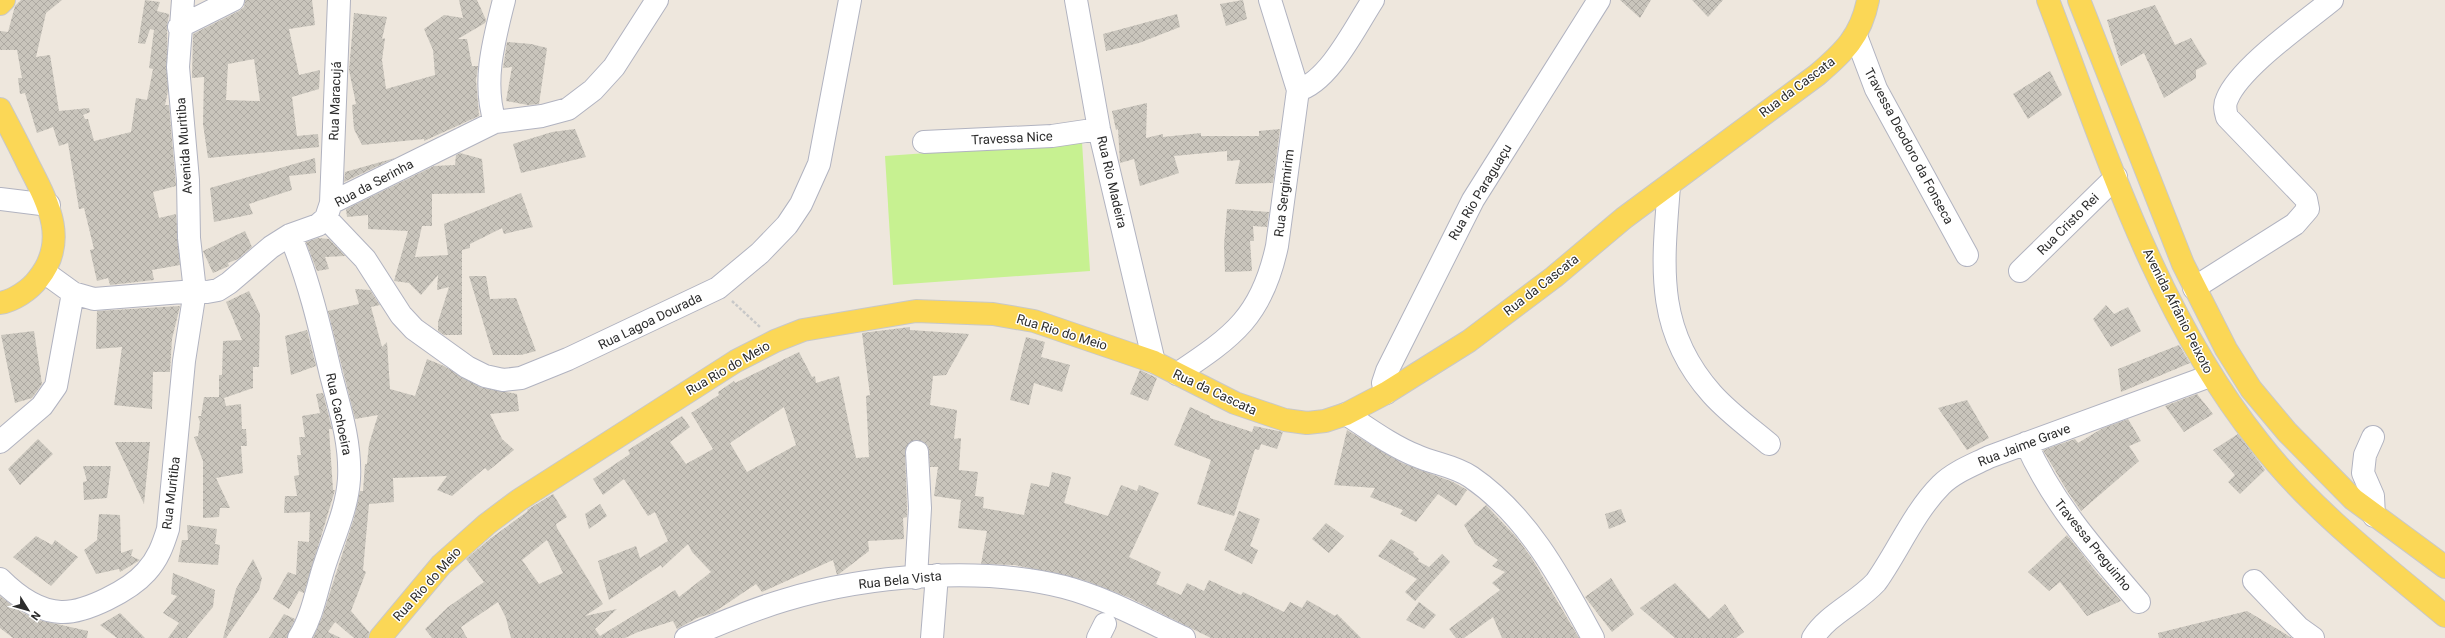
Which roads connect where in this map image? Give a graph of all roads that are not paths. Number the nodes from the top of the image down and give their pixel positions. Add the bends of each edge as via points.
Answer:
1 (4, 0) edge
2 (183, 0) edge
3 (232, 0) edge
4 (339, 0) edge
5 (504, 0) edge
6 (657, 0) edge
7 (850, 0) edge
8 (1076, 0) edge
9 (1270, 0) edge
10 (1373, 0) edge
11 (1599, 0) edge
12 (1868, 0) edge
13 (2048, 0) edge
14 (2079, 0) edge
15 (2332, 0) edge
16 (0, 4) edge
17 (179, 27) junction
18 (1856, 36) junction
19 (1298, 90) junction
20 (0, 109) edge
21 (495, 122) junction
22 (1099, 129) junction
23 (924, 142) dead end
24 (2116, 177) junction
25 (1669, 186) junction
26 (0, 199) edge
27 (49, 205) junction
28 (328, 211) junction
29 (290, 235) junction
30 (1967, 255) dead end
31 (2020, 271) dead end
32 (44, 272) junction
33 (2194, 288) junction
34 (195, 291) junction
35 (73, 293) junction
36 (0, 303) edge
37 (1154, 362) junction
38 (1177, 374) junction
39 (2210, 376) junction
40 (1386, 394) junction
41 (1346, 414) junction
42 (2373, 437) dead end
43 (0, 442) edge
44 (2026, 443) junction
45 (1769, 444) dead end
46 (917, 452) dead end
47 (2374, 516) junction
48 (2445, 567) edge
49 (926, 576) junction
50 (0, 579) edge
51 (2254, 581) dead end
52 (2139, 602) dead end
53 (2445, 616) edge
54 (299, 638) edge
55 (380, 638) edge
56 (686, 638) edge
57 (932, 638) edge
58 (1184, 638) edge
59 (1593, 638) edge
60 (1813, 638) edge
61 (2313, 638) edge

1 - 16 main road
2 - 17 street, Avenida Muritiba
3 - 17 street
4 - 28 street, Rua Maracujá
5 - 21 street via 493,41 489,82 489,104
6 - 21 street, Rua da Serinha via 614,67 593,90 568,109 542,116
7 - 28 street, Rua Lagoa Dourada via 819,164 812,183 787,225 760,253 718,288 568,359 521,378 503,380 485,376 467,367 414,329 401,315 365,259
8 - 22 street, Rua Rio Madeira
9 - 19 street
10 - 19 street via 1323,74 1311,85
11 - 40 street, Rua Rio Paraguaçu via 1455,232 1387,371 1383,383
12 - 18 main road, Rua da Cascata
13 - 24 main road, Avenida Afrânio Peixoto
14 - 33 main road, Avenida Afrânio Peixoto
15 - 33 street via 2252,65 2227,98 2225,107 2227,117 2306,199 2308,209 2295,224
17 - 34 street, Avenida Muritiba via 178,67 188,180 188,238
18 - 25 main road, Rua da Cascata via 1835,60 1817,75
18 - 30 street, Travessa Deodoro da Fonseca via 1876,89
19 - 38 street, Rua Sergimirim via 1278,246 1263,293 1230,337
20 - 27 main road
21 - 28 street, Rua da Serinha
22 - 23 street, Travessa Nice via 1052,136
22 - 37 street, Rua Rio Madeira
24 - 31 street, Rua Cristo Rei
24 - 39 main road, Avenida Afrânio Peixoto via 2155,270
25 - 40 main road, Rua da Cascata via 1624,218 1554,277 1469,341
25 - 45 street via 1664,255 1664,287 1669,316 1694,370 1712,394
26 - 27 street
27 - 32 main road via 54,229 53,249
28 - 29 street, Rua da Serinha via 318,225
29 - 34 street, Rua da Serinha via 218,290
29 - 54 street, Rua Cachoeira via 302,262 349,454 349,480 344,509 314,605
32 - 35 street, Rua da Serinha
32 - 36 main road via 28,289
33 - 47 main road, Avenida Afrânio Peixoto via 2226,349 2251,389 2326,473
34 - 35 street, Rua da Serinha via 94,299
34 - 50 street, Rua Muritiba via 184,361 168,529 160,553 146,573 129,586 81,609 61,612 43,608 26,600
35 - 43 street via 58,376 53,390 42,406
37 - 38 main road, Rua da Cascata
37 - 55 main road, Rua Rio do Meio via 1034,321 993,314 916,311 803,330 736,361 519,500 487,524 441,565
38 - 41 main road, Rua da Cascata via 1235,403 1285,420 1325,421
39 - 44 street, Rua Jaime Grave
39 - 53 main road, Avenida Afrânio Peixoto via 2260,444 2308,495 2342,529
40 - 41 main road, Rua da Cascata
41 - 59 street via 1397,447 1452,467 1483,486 1525,526 1537,542
42 - 47 street via 2365,455 2363,473 2372,491
44 - 52 street, Travessa Preguinho via 2044,481 2068,516
44 - 60 street, Rua Jaime Grave via 1989,456 1942,484 1929,499 1876,582 1866,593 1824,624
46 - 49 street
47 - 48 main road, Avenida Afrânio Peixoto
49 - 56 street, Rua Bela Vista via 852,586 786,599
49 - 57 street
49 - 58 street, Rua Bela Vista via 1034,581 1065,587 1114,605
51 - 61 street via 2299,628

